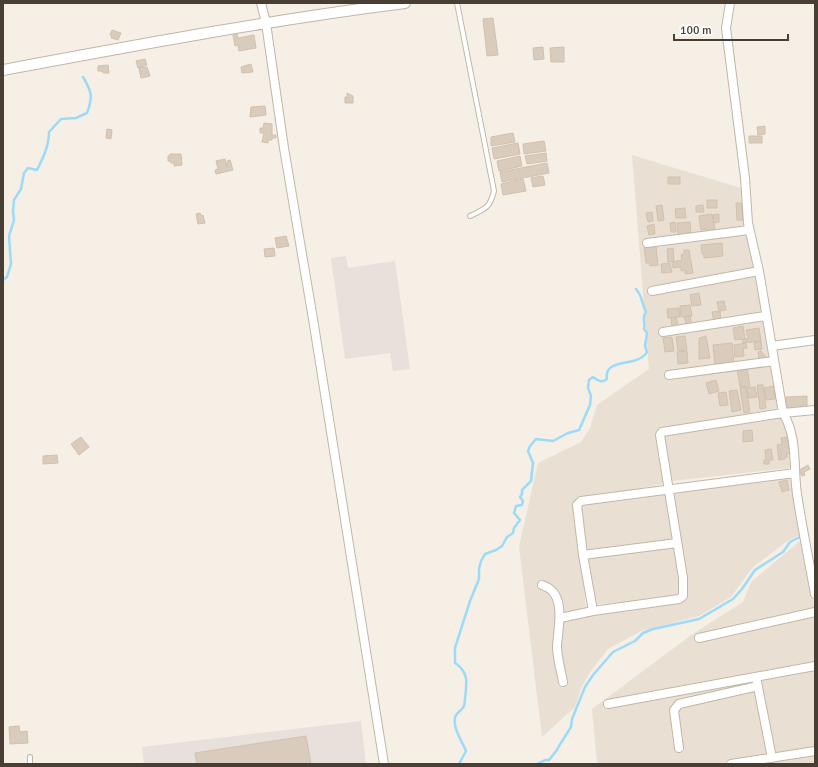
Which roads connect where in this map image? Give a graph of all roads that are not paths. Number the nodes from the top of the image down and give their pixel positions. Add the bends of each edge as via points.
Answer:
1 (261, 3) edge
2 (405, 3) edge
3 (458, 3) edge
4 (730, 3) edge
5 (266, 24) junction
6 (3, 70) edge
7 (470, 216) dead end
8 (749, 230) junction
9 (647, 243) dead end
10 (759, 271) junction
11 (652, 291) dead end
12 (765, 316) junction
13 (663, 332) dead end
14 (815, 340) edge
15 (772, 346) junction
16 (774, 361) junction
17 (669, 375) dead end
18 (815, 410) edge
19 (783, 413) junction
20 (795, 473) junction
21 (669, 490) junction
22 (677, 543) junction
23 (583, 555) junction
24 (542, 585) dead end
25 (815, 594) edge
26 (593, 611) junction
27 (815, 612) edge
28 (560, 618) junction
29 (699, 638) dead end
30 (815, 666) edge
31 (756, 677) junction
32 (563, 682) dead end
33 (758, 686) junction
34 (608, 704) dead end
35 (679, 748) dead end
36 (815, 751) edge
37 (30, 757) dead end
38 (772, 758) junction
39 (30, 764) edge
40 (384, 764) edge
41 (731, 764) edge

1 - 5 street
2 - 5 street
3 - 7 lane via 494,191 492,202 487,208
4 - 8 street via 726,28
5 - 6 street
5 - 40 street
8 - 9 street
8 - 10 street
10 - 11 street
10 - 12 street
12 - 13 street
12 - 15 street
14 - 15 street
15 - 16 street
16 - 17 street
16 - 19 street
18 - 19 street
19 - 20 street via 790,428
19 - 21 street via 662,432 660,435
20 - 21 street
20 - 25 street
21 - 22 street
21 - 23 street via 579,502 577,505
22 - 23 street
22 - 26 street via 683,578 684,594 681,598
23 - 26 street
24 - 28 street via 556,595
26 - 28 street
27 - 29 street
28 - 32 street via 557,646
30 - 31 street
31 - 33 street
31 - 34 street
33 - 35 street via 676,706 674,710
33 - 38 street
36 - 38 street
37 - 39 lane
38 - 41 street

